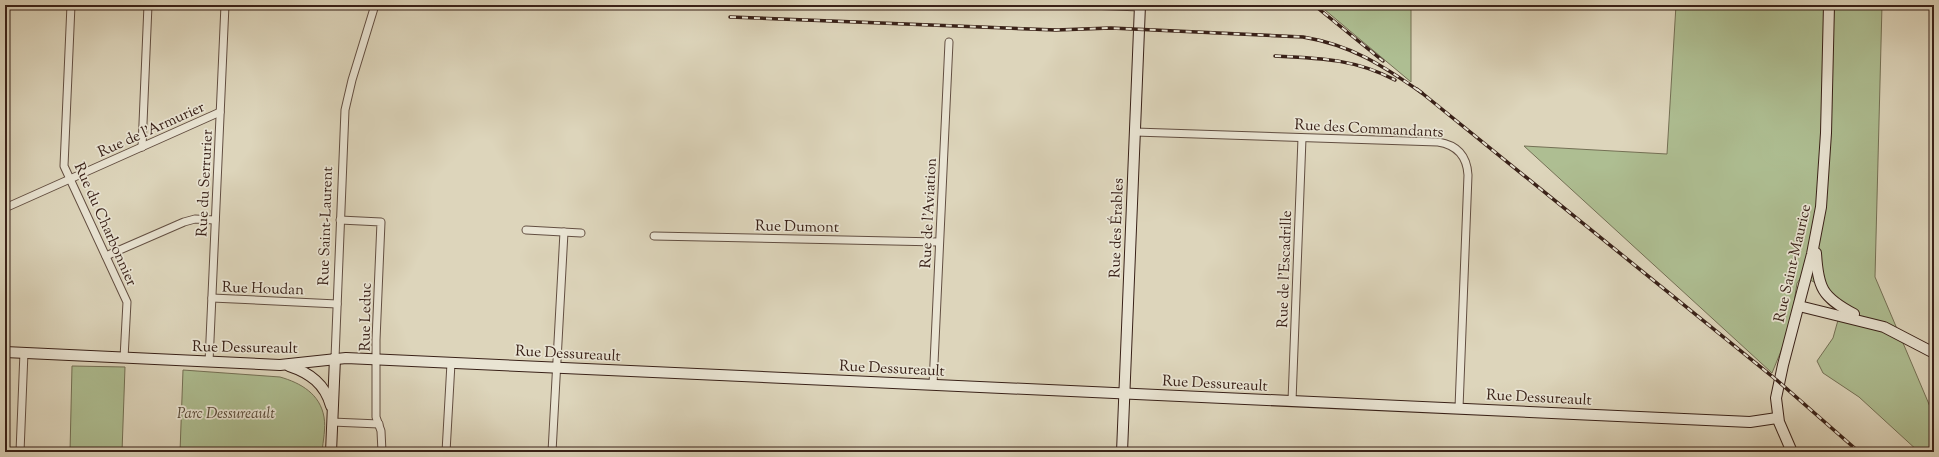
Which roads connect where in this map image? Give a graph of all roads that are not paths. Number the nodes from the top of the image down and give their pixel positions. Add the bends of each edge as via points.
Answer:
1 (71, 5) edge
2 (148, 5) edge
3 (225, 5) edge
4 (375, 5) edge
5 (1089, 5) edge
6 (1828, 5) edge
7 (1140, 6) edge
8 (949, 42) dead end
9 (220, 112) junction
10 (1135, 132) junction
11 (1302, 138) junction
12 (142, 147) junction
13 (70, 179) junction
14 (5, 208) edge
15 (215, 220) junction
16 (340, 220) junction
17 (526, 230) dead end
18 (564, 232) junction
19 (581, 233) dead end
20 (654, 236) dead end
21 (1815, 241) junction
22 (939, 242) junction
23 (106, 256) junction
24 (212, 298) junction
25 (336, 304) junction
26 (1799, 306) junction
27 (1870, 322) junction
28 (5, 352) edge
29 (24, 352) junction
30 (1934, 353) edge
31 (124, 358) junction
32 (335, 358) junction
33 (377, 359) junction
34 (209, 362) junction
35 (451, 363) junction
36 (285, 365) junction
37 (556, 368) junction
38 (933, 384) junction
39 (1124, 394) junction
40 (1292, 401) junction
41 (1459, 408) junction
42 (332, 417) junction
43 (1777, 418) junction
44 (379, 424) junction
45 (20, 452) edge
46 (331, 452) edge
47 (382, 452) edge
48 (446, 452) edge
49 (552, 452) edge
50 (1122, 452) edge
51 (1792, 452) edge

1 - 13 street, Rue du Charbonnier via 64,160
2 - 12 street
3 - 9 street, Rue du Serrurier
4 - 16 street, Rue Saint-Laurent via 346,102
5 - 7 street
6 - 21 street, Rue Saint-Maurice via 1825,162
7 - 10 street, Rue des Érables
8 - 22 street, Rue de l'Aviation
9 - 12 street, Rue de l'Armurier
9 - 15 street, Rue du Serrurier
10 - 11 street, Rue des Commandants
10 - 39 street, Rue des Érables
11 - 40 street, Rue de l'Escadrille
11 - 41 street, Rue des Commandants via 1438,142 1453,146 1464,157 1468,174
12 - 13 street, Rue de l'Armurier
13 - 14 street, Rue de l'Armurier
13 - 23 street, Rue du Charbonnier
15 - 23 street via 184,222
15 - 24 street, Rue du Serrurier
16 - 25 street, Rue Saint-Laurent
16 - 33 street, Rue Leduc via 381,222
17 - 18 street
18 - 19 street
18 - 37 street
20 - 22 street, Rue Dumont
21 - 26 street, Rue Saint-Maurice
21 - 27 street via 1818,277 1824,293 1840,306
22 - 38 street, Rue de l'Aviation
23 - 31 street, Rue du Charbonnier via 128,305
24 - 25 street, Rue Houdan
24 - 34 street, Rue du Serrurier
25 - 32 street, Rue Saint-Laurent
26 - 27 street
26 - 43 street, Rue Saint-Maurice via 1778,388
27 - 30 street via 1894,331
28 - 29 street, Rue Dessureault
29 - 31 street, Rue Dessureault
29 - 45 street
31 - 34 street, Rue Dessureault
32 - 33 street, Rue Dessureault
32 - 36 street, Rue Dessureault
32 - 42 street, Rue Saint-Laurent
33 - 35 street, Rue Dessureault
33 - 44 street, Rue Leduc via 376,417
34 - 36 street, Rue Dessureault
35 - 37 street, Rue Dessureault
35 - 48 street
36 - 42 street via 316,380 327,394
37 - 38 street, Rue Dessureault
37 - 49 street
38 - 39 street, Rue Dessureault
39 - 40 street, Rue Dessureault
39 - 50 street, Rue des Érables
40 - 41 street, Rue Dessureault
41 - 43 street, Rue Dessureault via 1750,422
42 - 44 street
42 - 46 street, Rue Saint-Laurent
43 - 51 street, Rue Saint-Maurice
44 - 47 street, Rue Leduc

